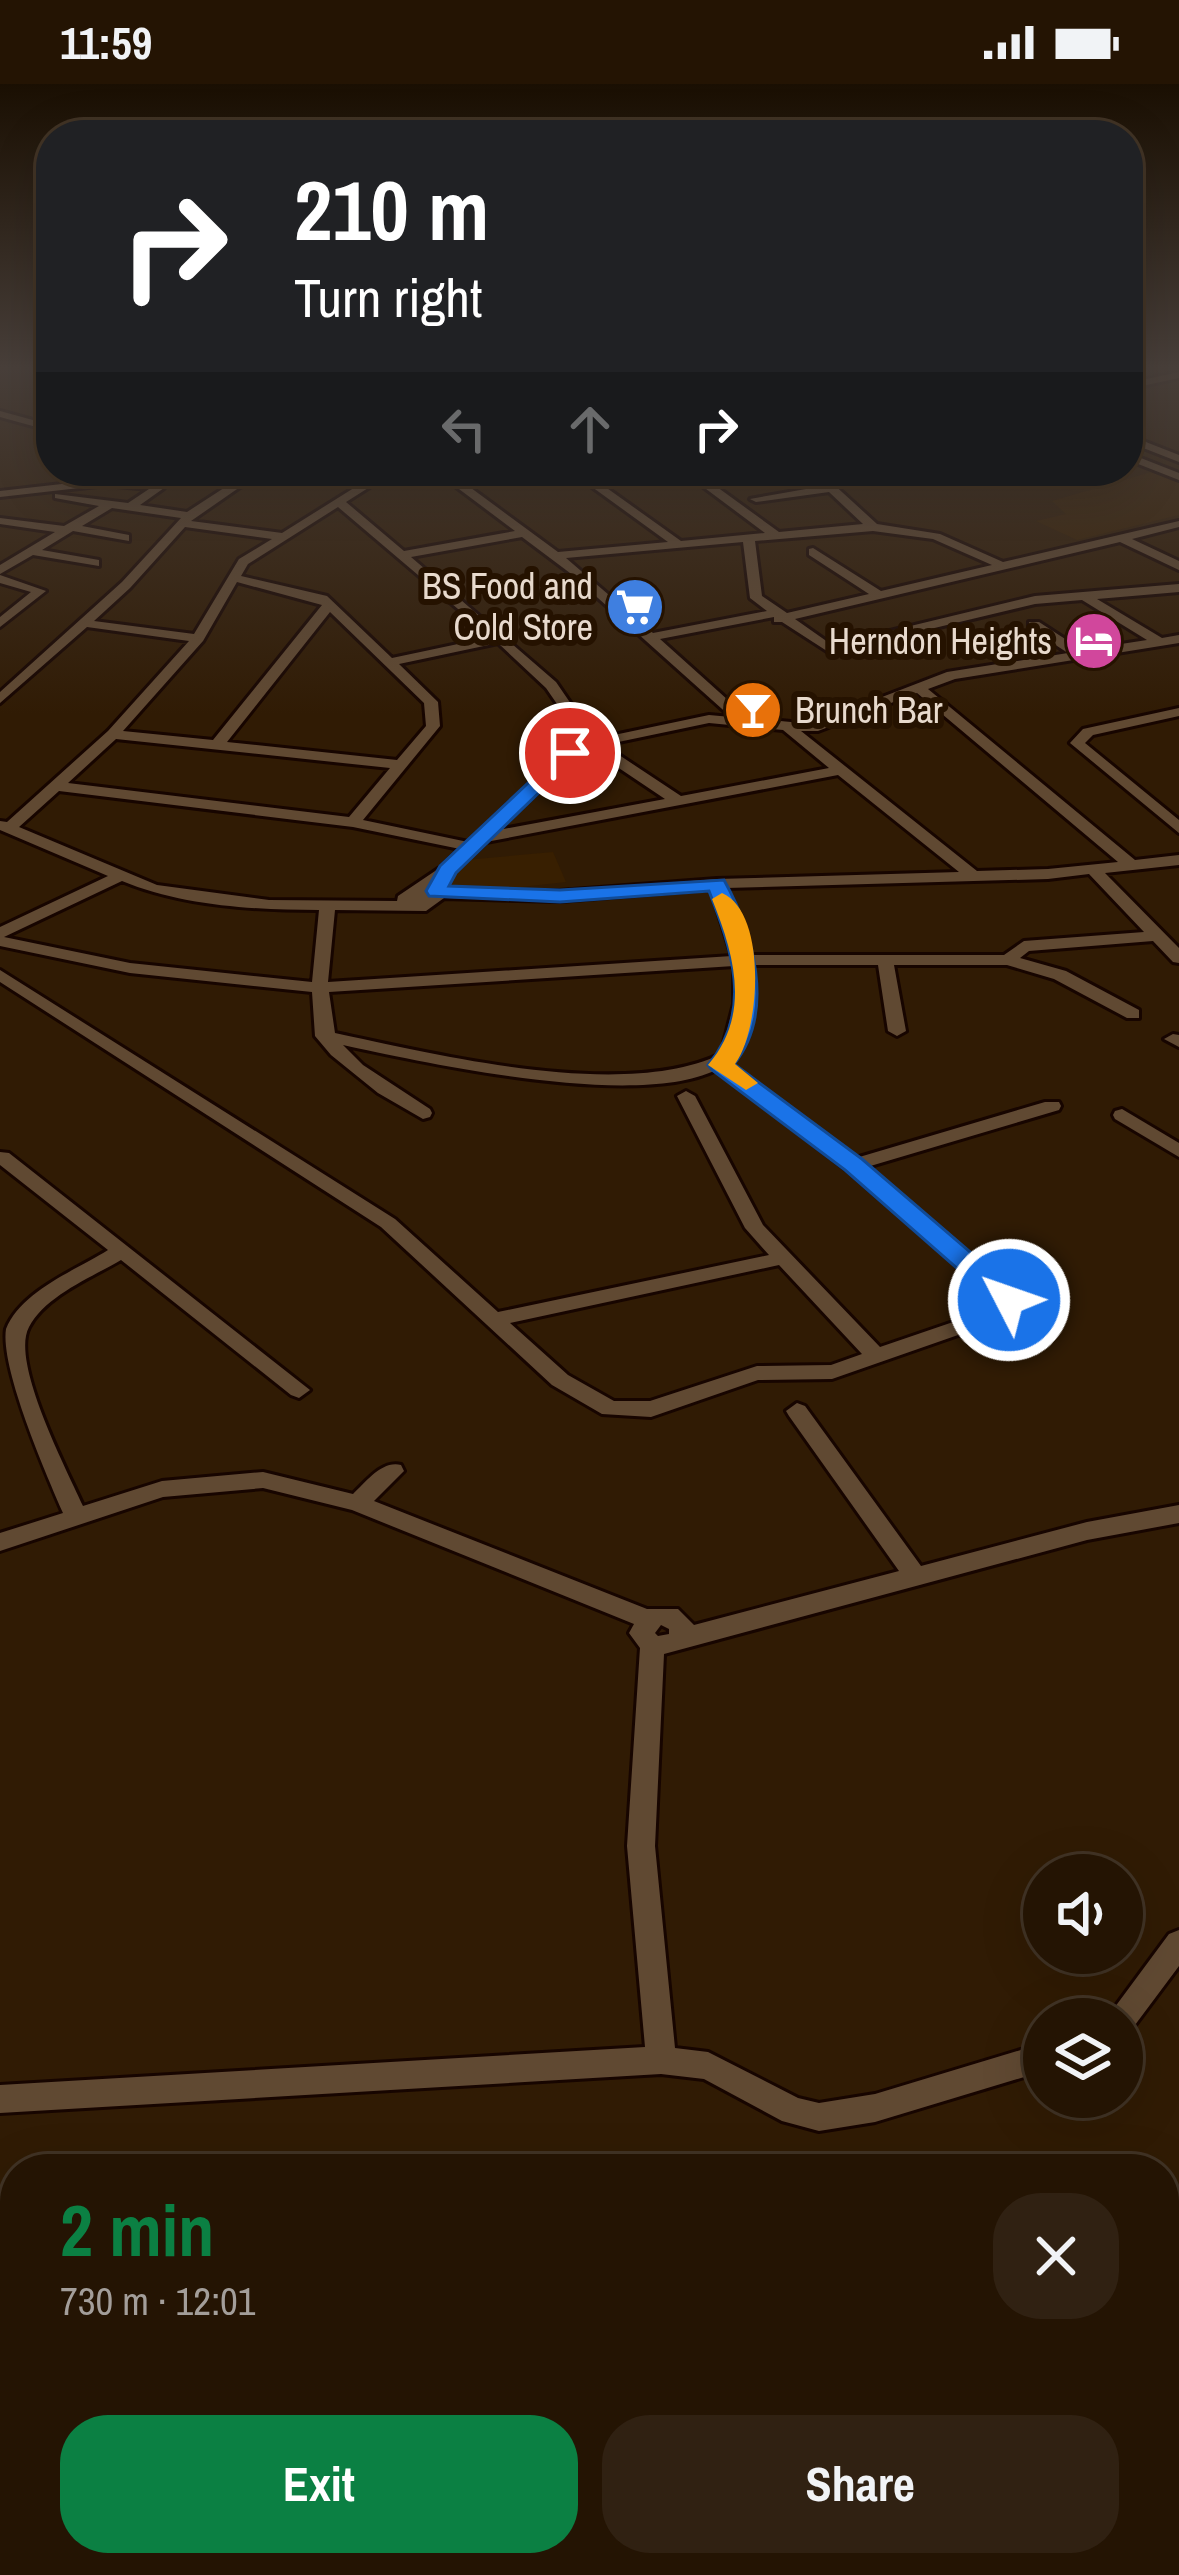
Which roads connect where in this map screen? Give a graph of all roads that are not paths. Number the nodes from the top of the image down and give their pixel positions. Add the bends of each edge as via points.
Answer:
1 (72, 486) edge
2 (160, 486) edge
3 (234, 486) edge
4 (365, 486) edge
5 (461, 486) edge
6 (597, 486) edge
7 (708, 486) edge
8 (832, 488) joint
9 (29, 491) junction
10 (0, 494) edge
11 (756, 499) dead end
12 (339, 502) junction
13 (110, 503) junction
14 (131, 506) junction
15 (186, 519) junction
16 (0, 521) edge
17 (1179, 524) edge
18 (873, 527) junction
19 (68, 529) junction
20 (525, 533) junction
21 (774, 534) junction
22 (280, 536) junction
23 (748, 536) junction
24 (125, 538) dead end
25 (1120, 538) junction
26 (676, 542) junction
27 (31, 551) junction
28 (813, 552) dead end
29 (403, 556) junction
30 (554, 556) junction
31 (95, 563) dead end
32 (998, 563) junction
33 (1179, 566) edge
34 (2, 570) edge
35 (232, 577) junction
36 (1179, 588) edge
37 (1081, 593) junction
38 (877, 594) junction
39 (330, 604) junction
40 (775, 616) junction
41 (0, 623) edge
42 (84, 623) junction
43 (1034, 625) dead end
44 (198, 638) junction
45 (646, 638) junction
46 (502, 639) junction
47 (1178, 640) edge
48 (1158, 641) junction
49 (1078, 654) junction
50 (392, 662) junction
51 (918, 688) junction
52 (0, 699) edge
53 (1175, 717) edge
54 (742, 719) junction
55 (790, 729) junction
56 (113, 734) junction
57 (591, 743) junction
58 (217, 745) junction
59 (403, 765) junction
60 (839, 770) junction
61 (57, 786) junction
62 (679, 801) junction
63 (352, 822) junction
64 (4, 826) edge
65 (1179, 828) edge
66 (477, 842) junction
67 (1179, 860) edge
68 (1134, 867) junction
69 (1095, 871) junction
70 (971, 874) junction
71 (116, 878) junction
72 (717, 884) junction
73 (424, 897) junction
74 (334, 905) junction
75 (1152, 936) junction
76 (0, 937) edge
77 (1179, 958) edge
78 (885, 959) junction
79 (747, 960) junction
80 (1007, 960) junction
81 (0, 975) edge
82 (318, 988) junction
83 (1133, 1014) dead end
84 (897, 1031) dead end
85 (324, 1036) junction
86 (720, 1065) junction
87 (686, 1096) dead end
88 (1052, 1106) dead end
89 (423, 1113) dead end
90 (1122, 1115) dead end
91 (1179, 1151) edge
92 (2, 1157) edge
93 (854, 1165) junction
94 (123, 1250) junction
95 (779, 1259) junction
96 (496, 1319) junction
97 (876, 1356) junction
98 (299, 1390) dead end
99 (797, 1412) dead end
100 (393, 1471) dead end
101 (357, 1503) junction
102 (75, 1513) junction
103 (1179, 1514) edge
104 (0, 1542) edge
105 (914, 1575) junction
106 (662, 1634) junction
107 (1179, 1943) edge
108 (1138, 1998) edge
109 (662, 2060) junction
110 (1023, 2063) edge
111 (0, 2099) edge

1 - 9 street
2 - 14 street
3 - 15 street
4 - 12 street
5 - 20 street
6 - 26 street
7 - 21 street
8 - 11 street
8 - 18 street
9 - 10 street
9 - 13 street
12 - 22 street
12 - 29 street
13 - 14 street
13 - 19 street
14 - 15 street
15 - 22 street
15 - 42 street
16 - 19 street
17 - 25 street
18 - 21 street
18 - 32 street via 936,536
19 - 24 street
19 - 27 street
20 - 29 street
20 - 30 street
21 - 23 street
22 - 35 street
23 - 26 street
23 - 40 street via 750,584
25 - 32 street
25 - 33 street
26 - 30 street
27 - 31 street
27 - 34 street
28 - 38 street
29 - 46 street
30 - 45 street
32 - 38 street
34 - 41 street via 40,591
35 - 39 street
35 - 44 street
36 - 37 street
37 - 40 street via 830,650
37 - 48 street
38 - 40 street
39 - 50 street
39 - 58 street
40 - 45 street
42 - 44 street
42 - 52 street
43 - 49 street
44 - 56 street
45 - 54 street
46 - 50 street
46 - 57 street via 551,685
47 - 48 street
48 - 49 street
49 - 51 street via 969,671
50 - 59 street via 436,715
51 - 55 street via 834,723
51 - 68 street
53 - 65 street via 1077,742
54 - 55 street
54 - 57 street
55 - 60 street
56 - 58 street
56 - 61 street
57 - 62 street
57 - 66 street via 570,753
58 - 59 street
59 - 63 street
60 - 62 street
60 - 70 street
61 - 63 street
61 - 64 street
62 - 66 street
63 - 66 street
64 - 71 street
66 - 73 street
67 - 68 street
68 - 69 street
69 - 70 street
69 - 75 street
70 - 72 street
71 - 74 street via 220,900
71 - 76 street
72 - 73 street
72 - 79 street
73 - 74 street
74 - 82 street
75 - 77 street
75 - 80 street via 1024,946
76 - 82 street via 130,968
78 - 79 street
78 - 80 street
78 - 84 street
79 - 82 street
79 - 86 street via 745,1000
80 - 83 street via 1060,975
81 - 96 street via 388,1223
82 - 85 street
85 - 86 street via 439,1061 654,1082
85 - 89 street via 359,1074
86 - 93 street
87 - 95 street
88 - 93 street
90 - 91 street
92 - 94 street
93 - 97 street via 1001,1307
94 - 98 street
94 - 102 street via 36,1308 11,1345 21,1390
95 - 96 street
95 - 97 street
96 - 97 street via 585,1398 632,1412 757,1373 832,1372
99 - 105 street
100 - 101 street
101 - 102 street via 237,1479
101 - 106 street
102 - 104 street
103 - 105 street
105 - 106 street
106 - 109 street via 641,1846
107 - 108 street
109 - 110 street via 708,2066 819,2117
109 - 111 street

